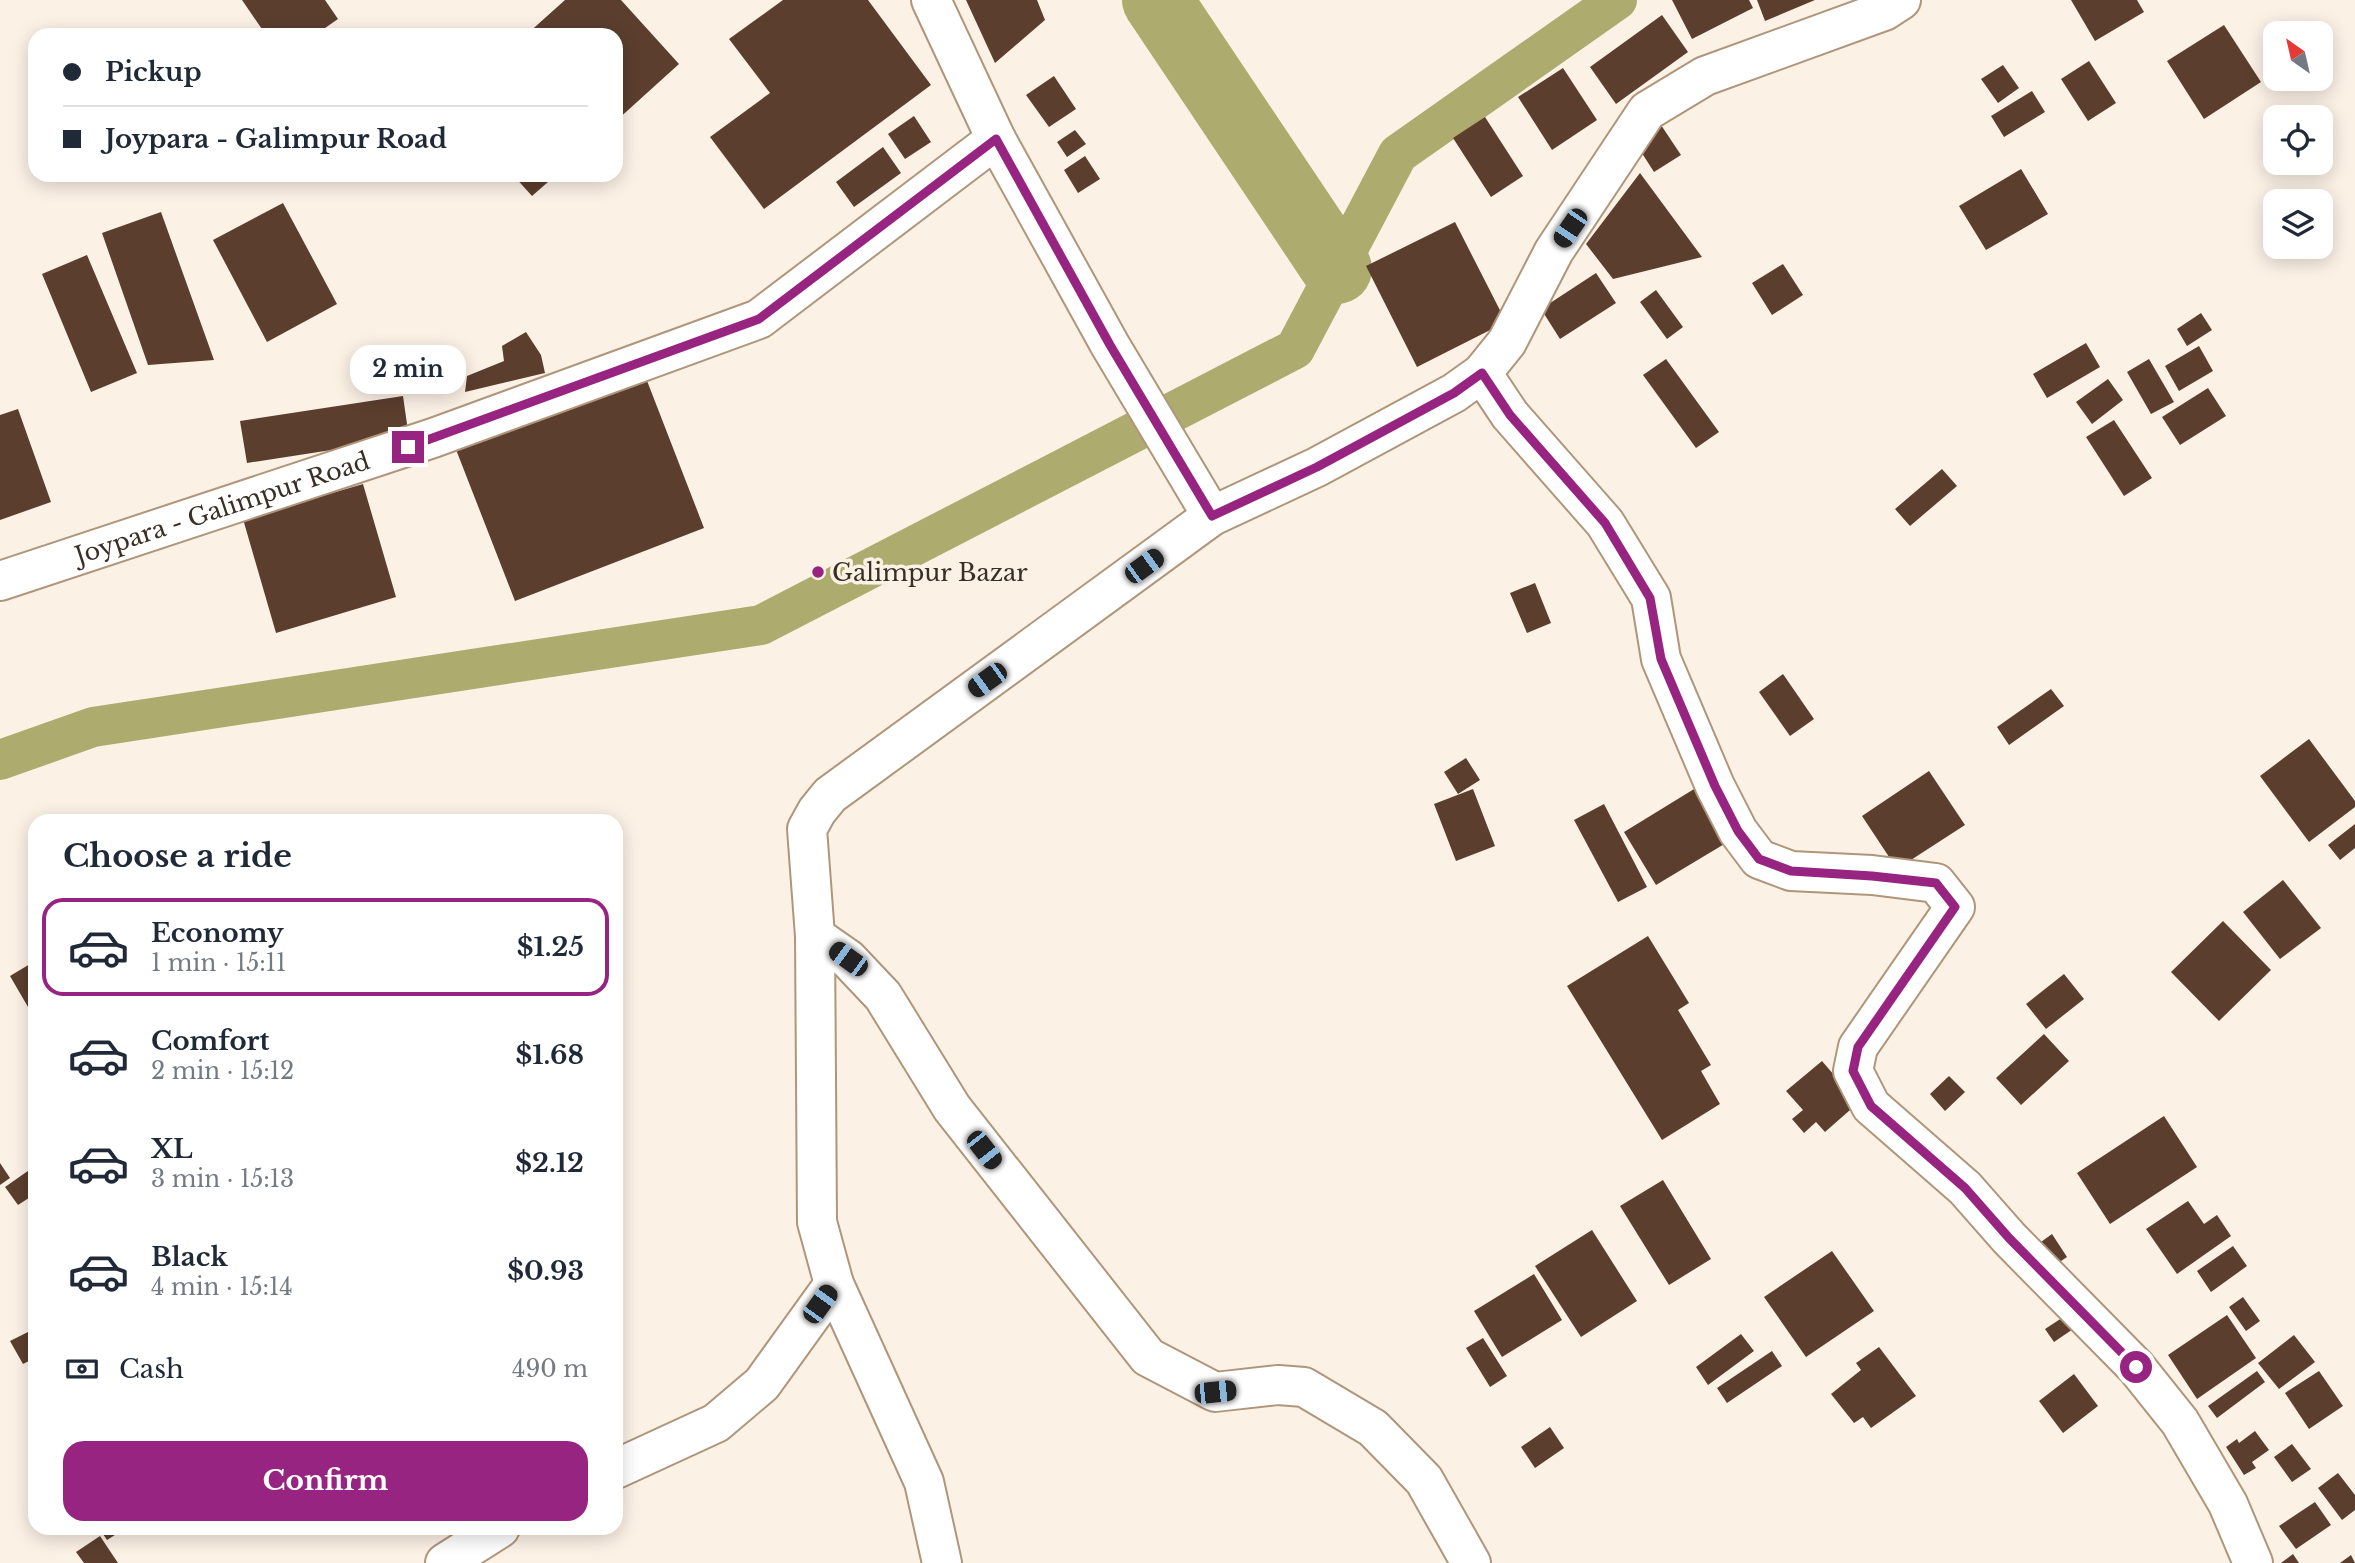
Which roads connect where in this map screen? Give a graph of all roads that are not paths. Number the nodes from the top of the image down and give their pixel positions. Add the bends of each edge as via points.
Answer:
1 (931, 0) edge
2 (1902, 0) edge
3 (996, 139) junction
4 (1482, 373) junction
5 (1212, 516) junction
6 (0, 582) edge
7 (815, 936) junction
8 (835, 1284) junction
9 (623, 1466) edge
10 (489, 1535) edge
11 (445, 1563) edge
12 (942, 1563) edge
13 (1471, 1563) edge
14 (2253, 1563) edge

1 - 3 street
2 - 4 street via 1884,11 1704,76 1647,111 1554,251 1507,342
3 - 5 street
3 - 6 street, Joypara - Galimpur Road via 759,319 433,438
4 - 5 street via 1454,393 1317,467
4 - 14 street via 1510,415 1605,523 1650,598 1661,659 1715,786 1738,831 1759,859 1791,871 1936,883 1955,907 1858,1047 1853,1071 1871,1106 1965,1188 2136,1367 2180,1422 2228,1504
5 - 7 street via 830,795 807,829
7 - 8 street via 817,1222
7 - 13 street via 848,959 883,996 951,1108 1148,1357 1215,1392 1304,1387 1373,1428 1424,1480
8 - 9 street via 762,1384 716,1423
8 - 12 street via 924,1482
10 - 11 street

